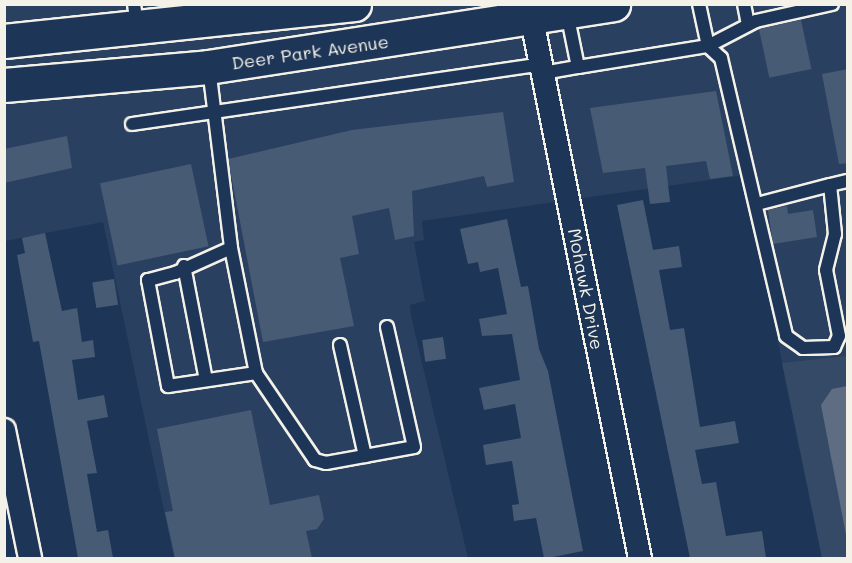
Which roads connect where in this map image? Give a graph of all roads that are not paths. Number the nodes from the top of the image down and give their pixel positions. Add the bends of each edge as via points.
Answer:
1 (354, 4) edge
2 (613, 4) edge
3 (699, 4) edge
4 (744, 4) edge
5 (832, 4) edge
6 (313, 7) edge
7 (567, 14) junction
8 (136, 18) edge
9 (532, 20) junction
10 (748, 25) junction
11 (4, 41) edge
12 (708, 46) junction
13 (208, 66) junction
14 (542, 68) junction
15 (579, 68) junction
16 (4, 85) edge
17 (213, 112) junction
18 (132, 124) dead end
19 (848, 181) edge
20 (830, 185) junction
21 (757, 204) junction
22 (231, 248) junction
23 (184, 266) junction
24 (387, 327) dead end
25 (339, 345) dead end
26 (256, 373) junction
27 (206, 380) junction
28 (4, 430) edge
29 (365, 456) junction
30 (30, 558) edge
31 (640, 558) edge

1 - 6 main road
2 - 7 main road, Deer Park Avenue
3 - 12 lane
4 - 10 lane
5 - 10 lane
6 - 8 main road
7 - 9 main road, Deer Park Avenue
7 - 15 lane
8 - 11 main road
9 - 13 main road, Deer Park Avenue
9 - 14 street, Mohawk Drive
10 - 12 lane
12 - 15 lane
12 - 21 lane via 721,58
13 - 16 main road, Deer Park Avenue
13 - 17 lane
14 - 15 lane
14 - 17 lane
14 - 31 street, Mohawk Drive
17 - 18 lane
17 - 22 lane
19 - 20 lane
20 - 21 lane
20 - 21 lane via 835,234 826,270 839,336 834,347 803,348 786,336
22 - 23 lane
22 - 26 lane
23 - 27 lane
23 - 27 lane via 175,273 148,280 168,386
24 - 29 lane via 414,447
25 - 29 lane
26 - 27 lane
26 - 29 lane via 308,454 326,463
28 - 30 street

